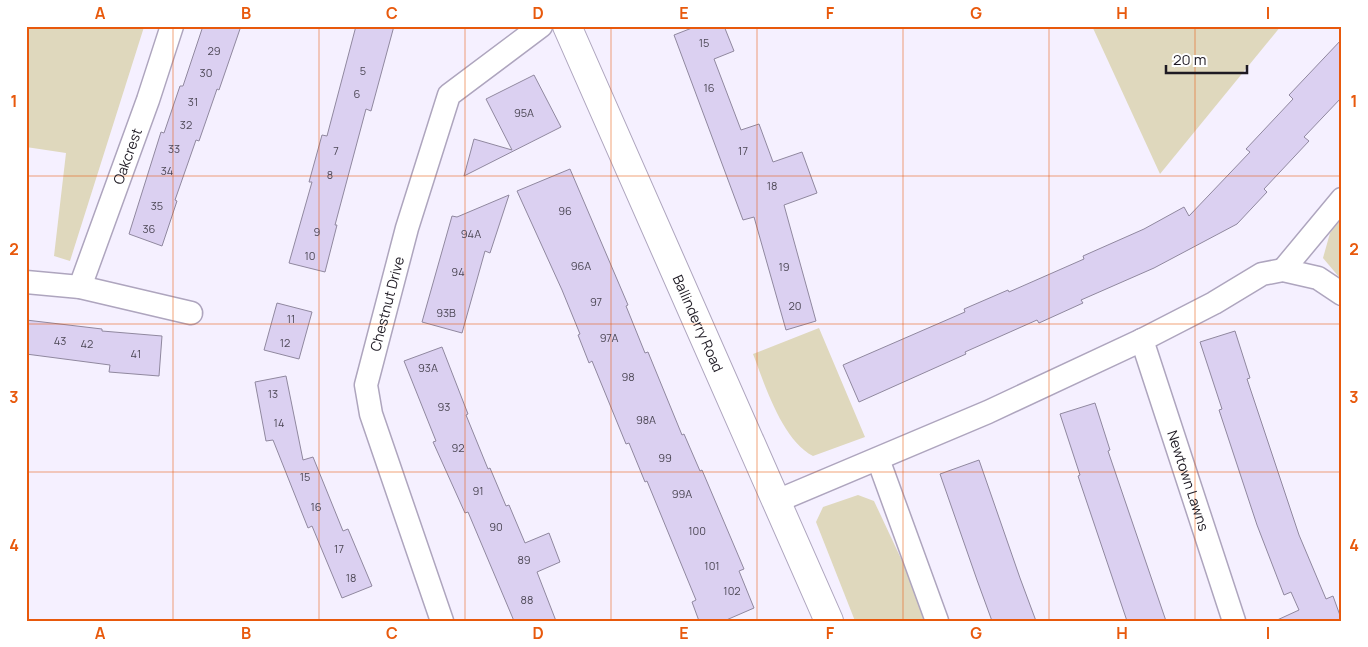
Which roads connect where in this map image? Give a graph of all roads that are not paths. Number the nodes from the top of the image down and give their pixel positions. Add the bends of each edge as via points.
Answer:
1 (172, 26) edge
2 (541, 26) edge
3 (567, 26) edge
4 (1342, 199) edge
5 (1283, 270) junction
6 (26, 282) edge
7 (80, 287) junction
8 (1342, 294) edge
9 (191, 313) dead end
10 (1142, 340) junction
11 (878, 459) junction
12 (776, 501) junction
13 (442, 621) edge
14 (828, 621) edge
15 (937, 621) edge
16 (1234, 621) edge

1 - 7 street, Oakcrest
2 - 13 street, Chestnut Drive via 449,95 407,228 366,385 371,414
3 - 12 street, Ballinderry Road
4 - 5 street
5 - 8 street via 1318,278
5 - 10 street via 1262,274
6 - 7 street
7 - 9 street
10 - 11 street
10 - 16 street, Newtown Lawns
11 - 12 street
11 - 15 street
12 - 14 street, Ballinderry Road

